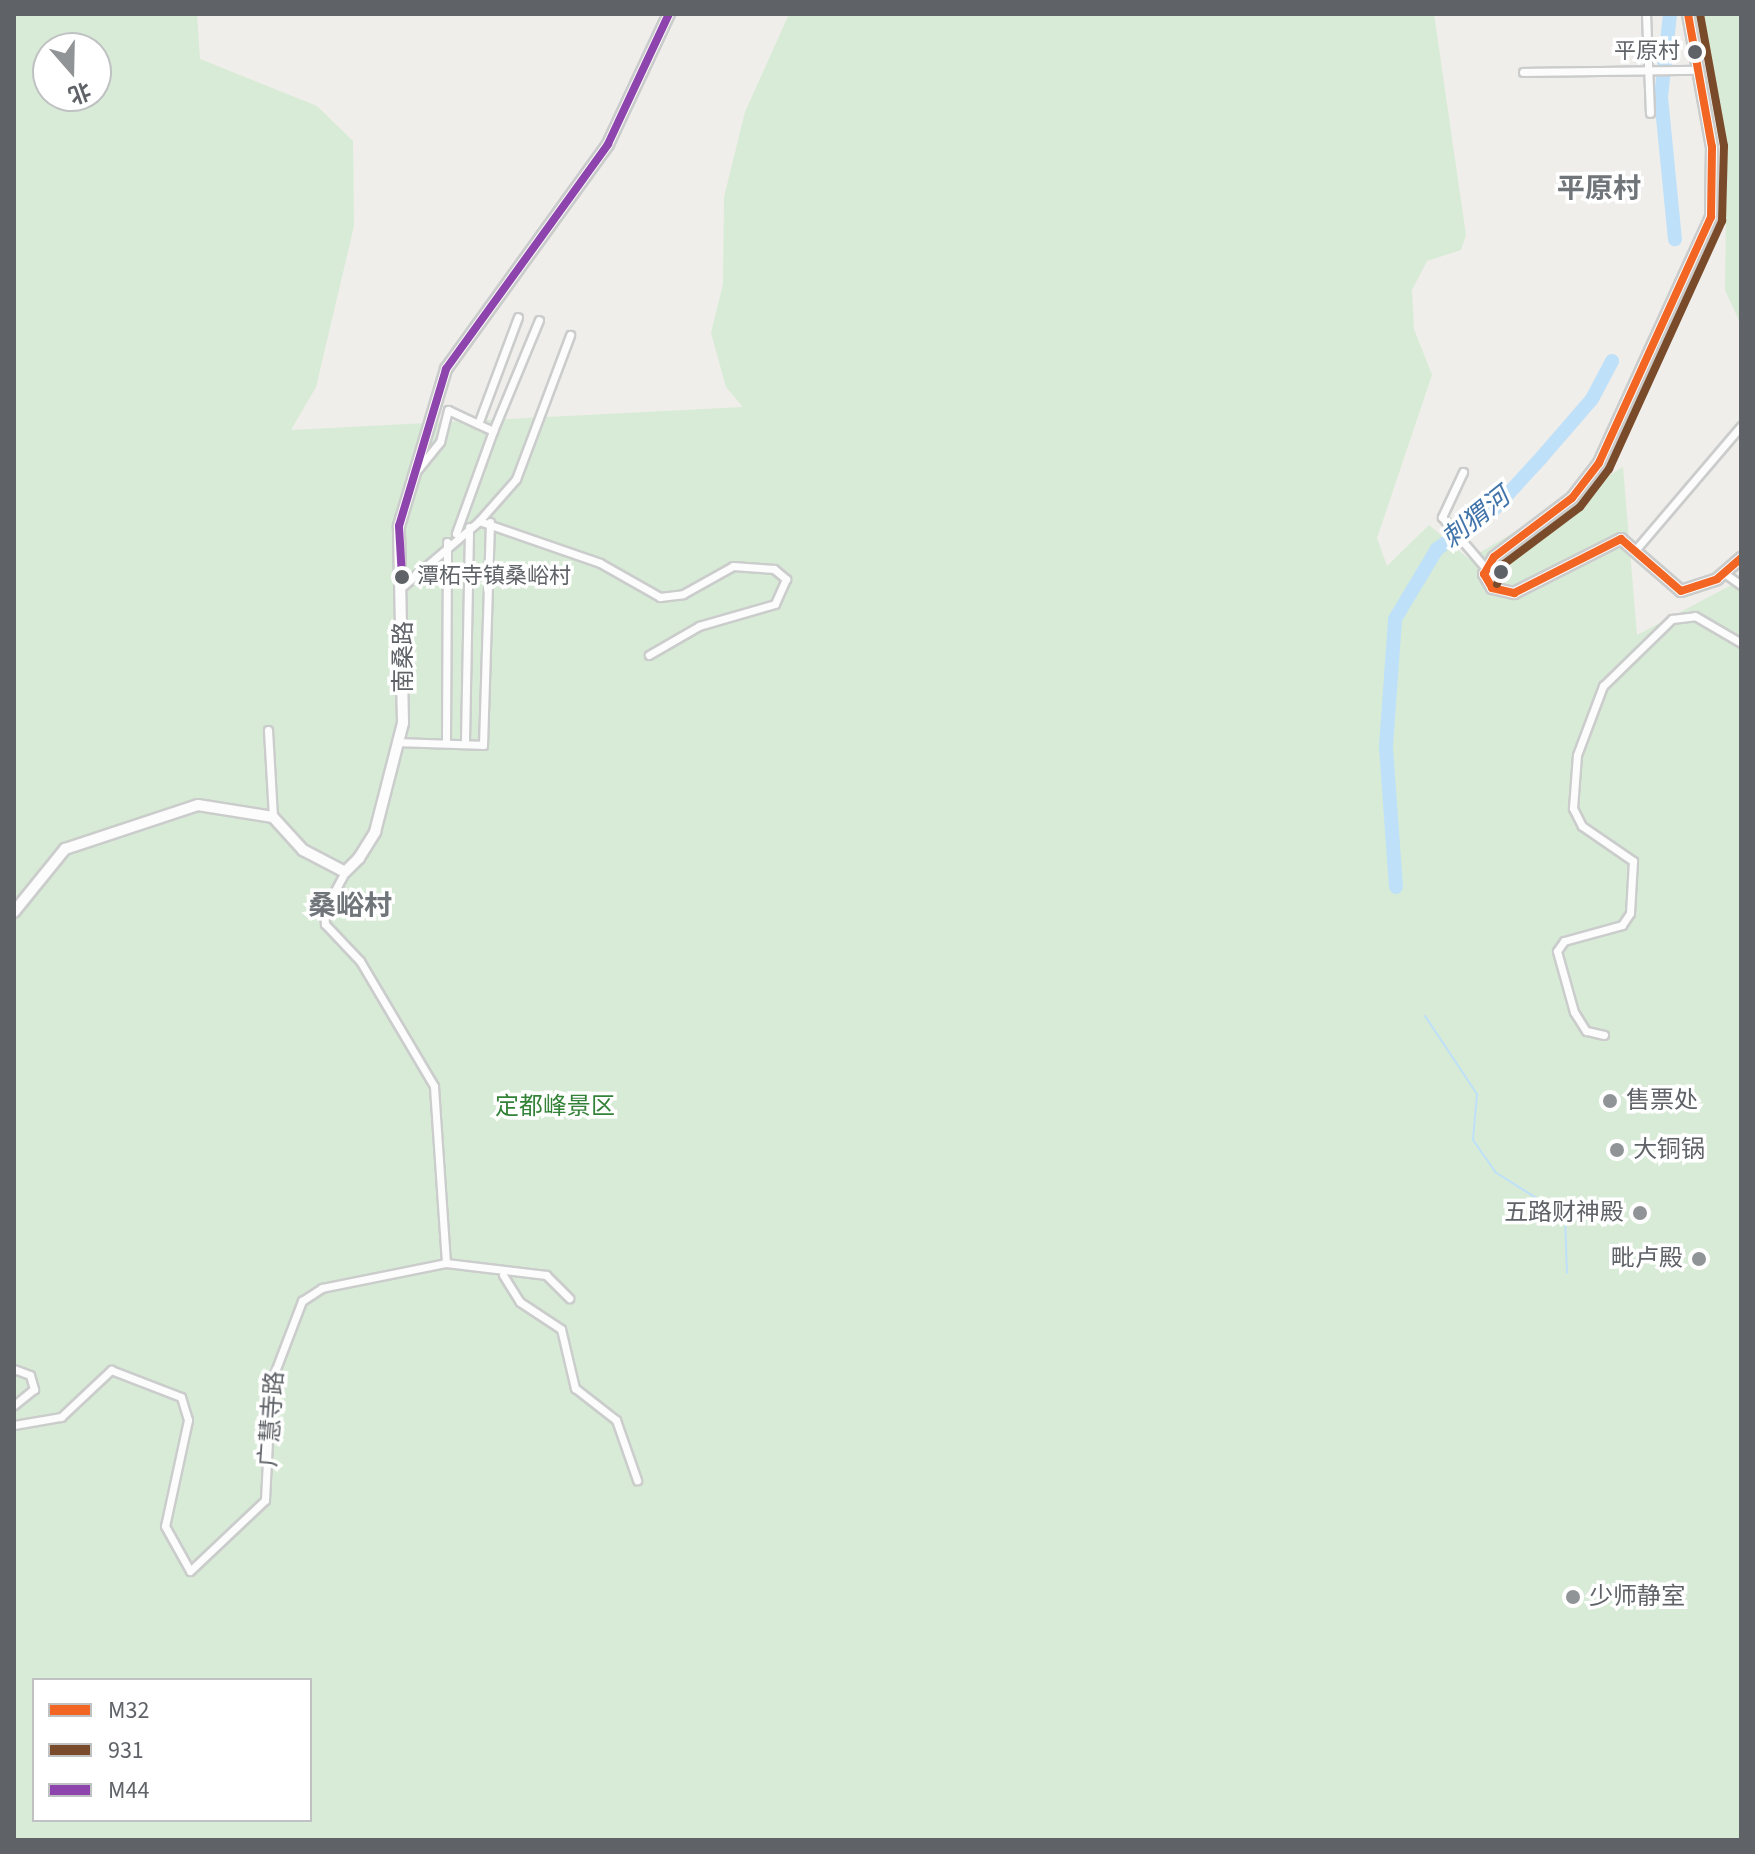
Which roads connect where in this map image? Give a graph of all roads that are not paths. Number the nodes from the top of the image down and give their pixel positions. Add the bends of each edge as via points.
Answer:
1 (669, 14) edge
2 (1646, 14) edge
3 (1688, 14) edge
4 (1652, 70) junction
5 (1696, 70) junction
6 (1523, 72) dead end
7 (1650, 113) dead end
8 (518, 317) dead end
9 (539, 320) dead end
10 (570, 335) dead end
11 (478, 424) junction
12 (1741, 426) edge
13 (493, 431) junction
14 (416, 471) junction
15 (1463, 472) dead end
16 (479, 521) junction
17 (490, 522) junction
18 (469, 527) junction
19 (455, 535) junction
20 (447, 542) junction
21 (1637, 548) junction
22 (1741, 558) edge
23 (1483, 565) dead end
24 (1724, 573) junction
25 (1741, 585) edge
26 (403, 586) junction
27 (1741, 643) edge
28 (649, 655) dead end
29 (268, 730) dead end
30 (446, 740) junction
31 (465, 740) junction
32 (398, 742) junction
33 (273, 817) junction
34 (345, 872) junction
35 (14, 912) edge
36 (1604, 1035) dead end
37 (446, 1263) junction
38 (503, 1275) junction
39 (569, 1298) dead end
40 (14, 1369) edge
41 (14, 1405) edge
42 (14, 1425) edge
43 (637, 1480) dead end

1 - 14 street, 南桑路 via 608,144 454,354
2 - 4 street
3 - 5 street
4 - 5 street
4 - 6 street
4 - 7 street
5 - 21 street via 1715,169 1704,236 1599,463 1572,498 1494,557 1484,574 1492,588 1514,593 1608,541
8 - 11 street
9 - 13 street
10 - 16 street via 516,479
11 - 13 street
11 - 14 street via 448,410 440,442
12 - 21 street
13 - 19 street
14 - 26 street, 南桑路 via 399,526
15 - 23 street via 1444,504 1447,523
16 - 17 street
16 - 18 street
17 - 28 street via 600,563 660,597 683,594 733,566 774,569 786,579 775,604 699,626
17 - 31 street via 483,745
18 - 19 street
18 - 31 street
19 - 20 street
20 - 26 street
20 - 30 street
21 - 24 street via 1674,590 1699,588
22 - 24 street
24 - 25 street
26 - 32 street, 南桑路
27 - 36 street via 1695,616 1672,619 1603,686 1577,755 1573,808 1582,826 1633,861 1630,913 1622,925 1564,941 1557,951 1574,1012 1586,1031
29 - 33 street
30 - 31 street
30 - 32 street
32 - 34 street, 南桑路 via 375,832
33 - 34 street via 303,850
33 - 35 street via 198,805 84,841 50,863
34 - 37 street via 324,911 325,924 360,961 434,1086
37 - 38 street via 489,1264
37 - 42 street, 广慧寺路 via 322,1288 302,1301 271,1382 265,1500 190,1571 165,1526 188,1420 181,1397 111,1370 61,1417
38 - 39 street via 546,1275
38 - 43 street via 520,1302 561,1329 575,1388 616,1420 625,1461
40 - 41 street via 30,1375 34,1389

